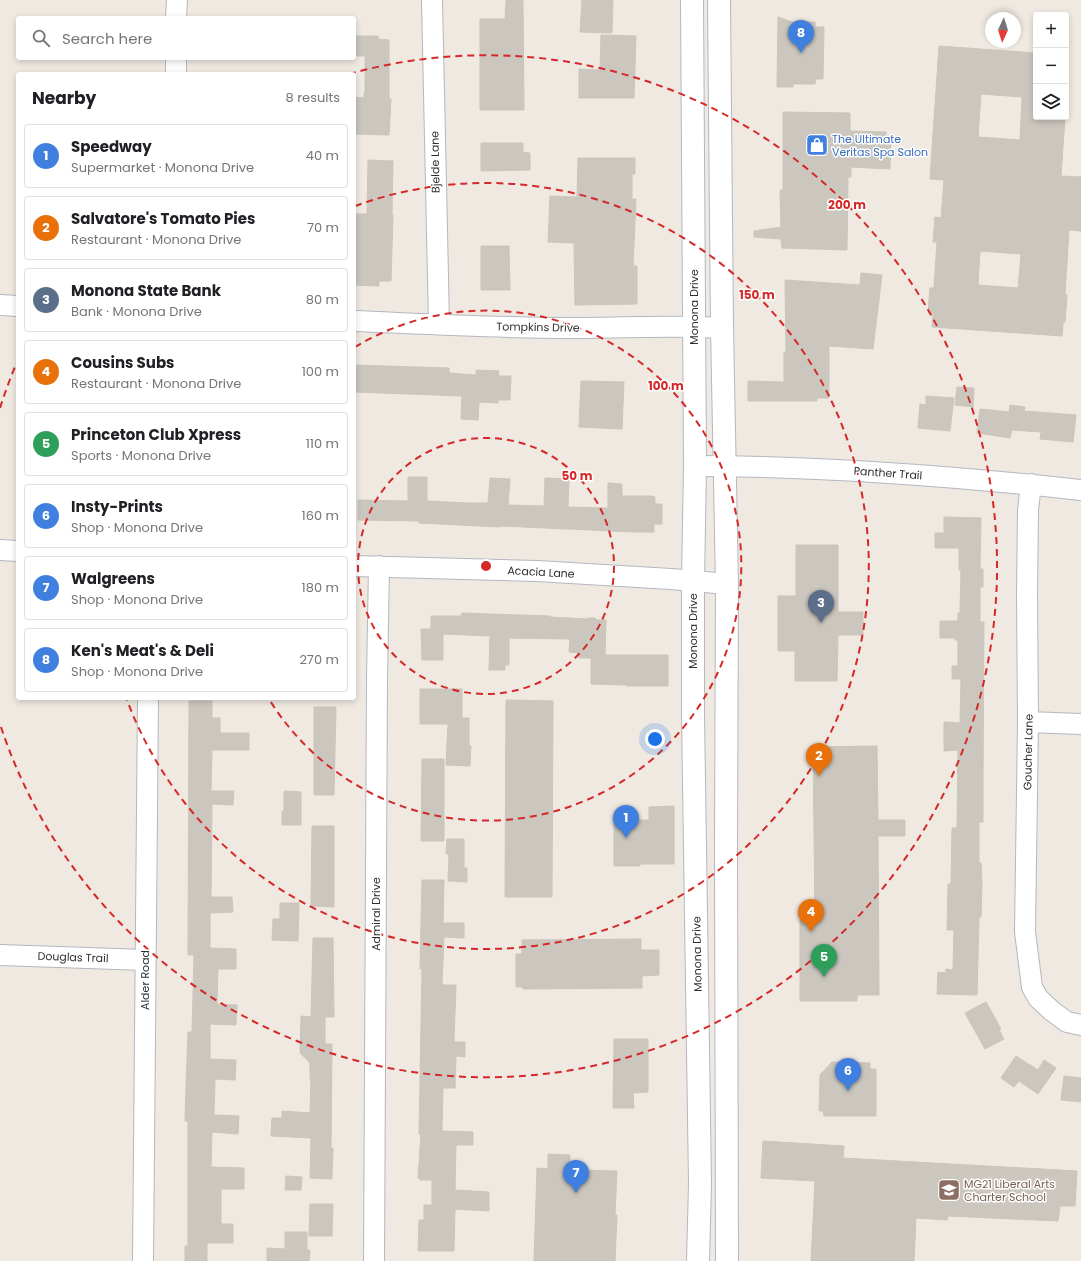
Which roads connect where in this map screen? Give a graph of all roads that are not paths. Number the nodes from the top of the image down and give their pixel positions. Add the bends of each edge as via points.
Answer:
1 (176, 0) edge
2 (432, 0) edge
3 (692, 0) edge
4 (719, 0) edge
5 (176, 16) edge
6 (176, 60) edge
7 (176, 72) edge
8 (0, 305) edge
9 (16, 306) edge
10 (356, 321) edge
11 (439, 324) junction
12 (694, 326) junction
13 (722, 328) junction
14 (695, 466) junction
15 (725, 466) junction
16 (1031, 484) junction
17 (1081, 490) edge
18 (0, 550) edge
19 (16, 551) edge
20 (356, 566) edge
21 (378, 566) junction
22 (693, 581) junction
23 (727, 584) junction
24 (148, 700) edge
25 (1028, 722) junction
26 (1081, 724) edge
27 (0, 955) edge
28 (145, 960) junction
29 (1081, 1025) edge
30 (143, 1261) edge
31 (374, 1261) edge
32 (698, 1261) edge
33 (727, 1261) edge

1 - 5 street
2 - 11 street, Bjelde Lane
3 - 12 street, Monona Drive
4 - 13 street
6 - 7 street
8 - 9 street
10 - 11 street, Tompkins Drive
11 - 12 street, Tompkins Drive via 572,328
12 - 13 street, Tompkins Drive
12 - 14 street, Monona Drive
13 - 15 street
14 - 15 street, Panther Trail
14 - 22 street, Monona Drive
15 - 16 street, Panther Trail via 891,472
15 - 23 street
16 - 17 street, Panther Trail
16 - 25 street, Goucher Lane via 1028,510
18 - 19 street
20 - 21 street, Acacia Lane
21 - 22 street, Acacia Lane via 537,571
21 - 31 street, Admiral Drive
22 - 23 street, Acacia Lane
22 - 32 street, Monona Drive via 700,1184
23 - 33 street
24 - 28 street, Alder Road
25 - 26 street
25 - 29 street, Goucher Lane via 1025,932 1032,987 1038,998 1052,1011 1067,1022
27 - 28 street, Douglas Trail
28 - 30 street, Alder Road

